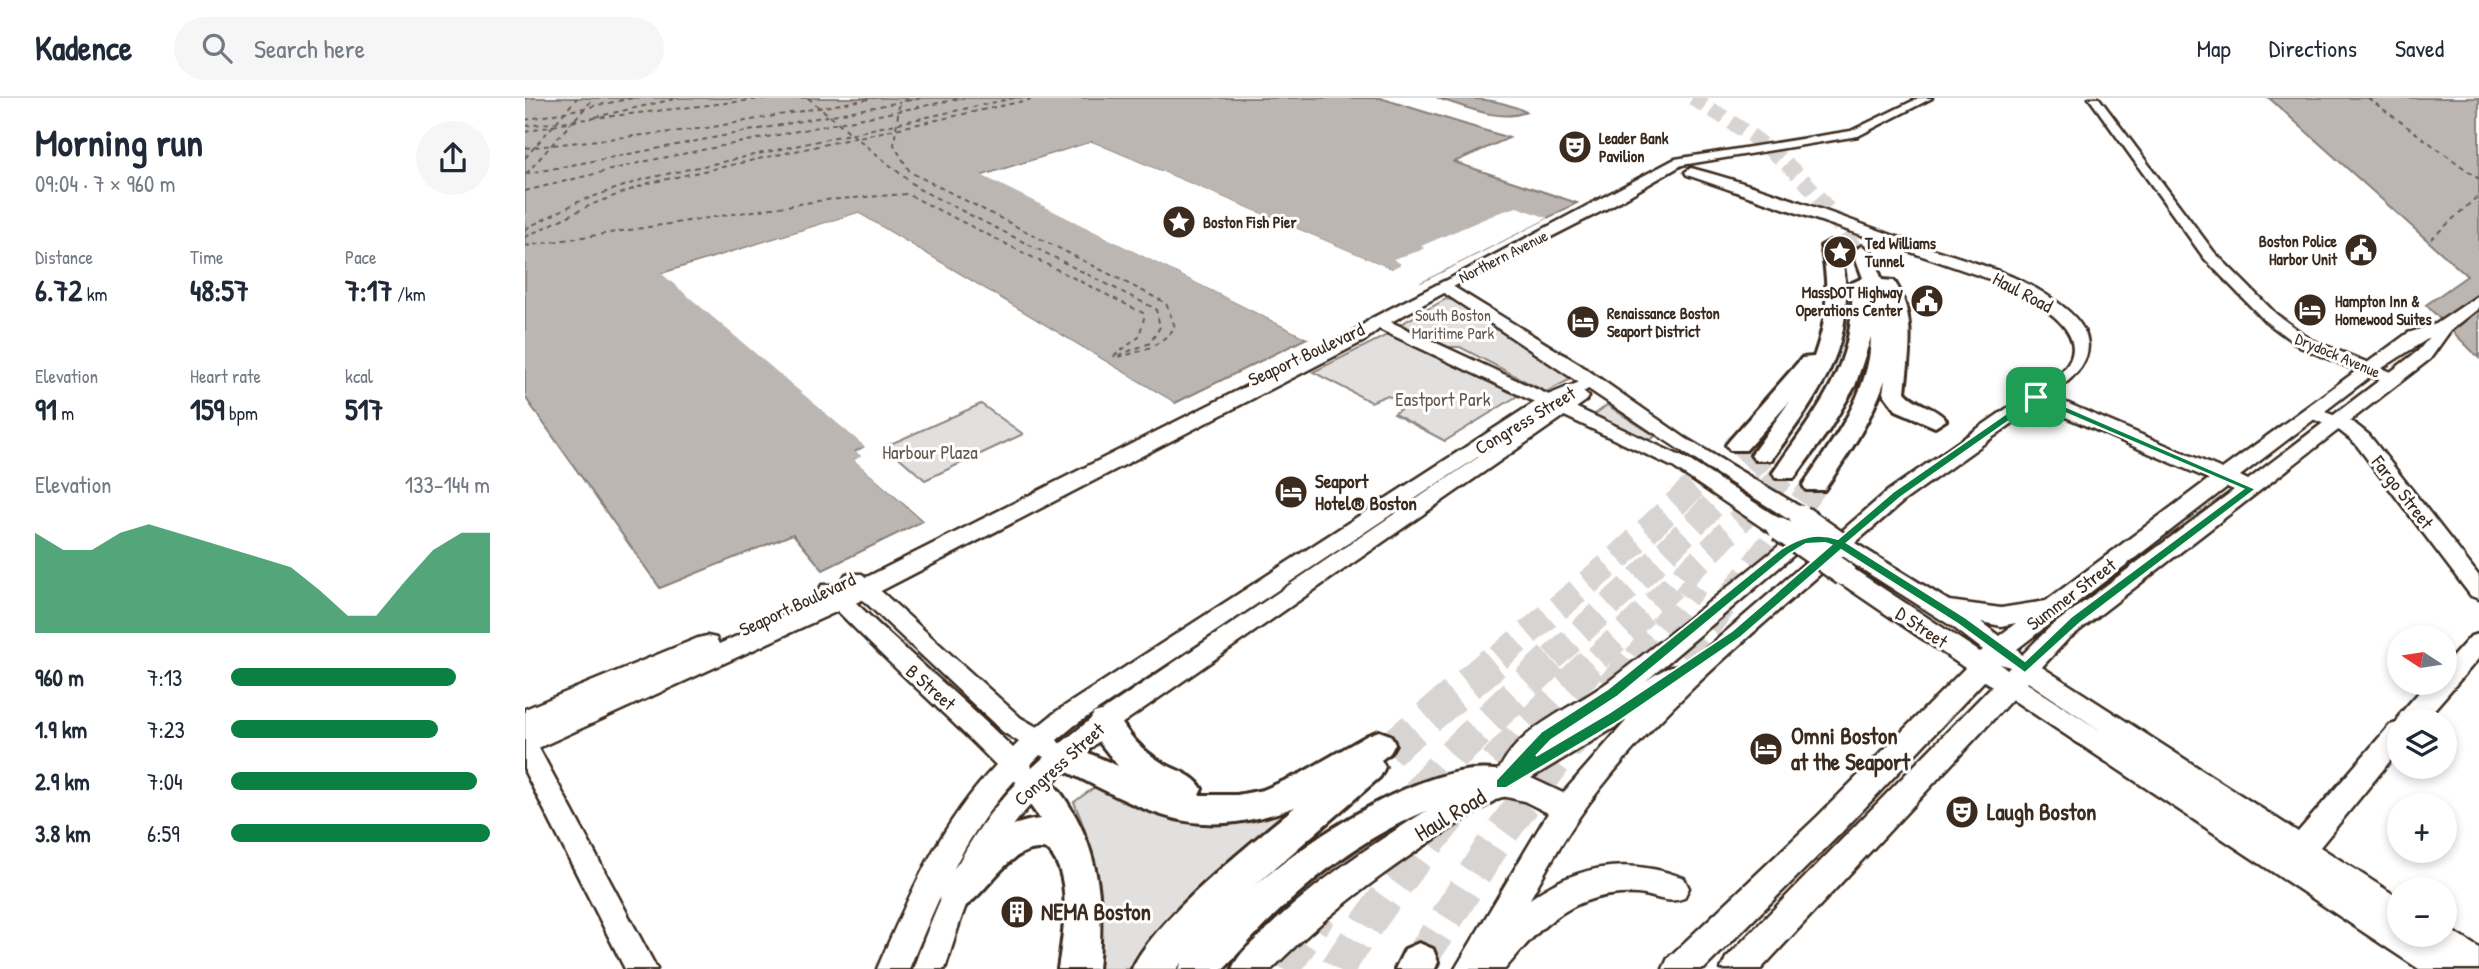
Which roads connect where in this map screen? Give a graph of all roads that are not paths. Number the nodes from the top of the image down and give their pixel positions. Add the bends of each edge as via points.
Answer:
1 (1927, 98) edge
2 (2094, 98) edge
3 (1693, 167) junction
4 (1830, 246) tunnel mouth
5 (1861, 251) junction
6 (1444, 286) junction
7 (1839, 293) junction
8 (2479, 300) edge
9 (1378, 322) junction
10 (2442, 328) junction
11 (2366, 370) junction
12 (2393, 379) junction
13 (1593, 382) junction
14 (2036, 397) junction
15 (1557, 405) junction
16 (2312, 412) junction
17 (1935, 420) dead end
18 (2337, 423) junction
19 (1738, 445) tunnel mouth
20 (1763, 455) tunnel mouth
21 (1785, 473) tunnel mouth
22 (2226, 477) junction
23 (1815, 485) tunnel mouth
24 (2251, 489) junction
25 (1789, 535) junction
26 (1841, 545) junction
27 (859, 584) junction
28 (2479, 591) edge
29 (1916, 592) junction
30 (834, 595) junction
31 (2052, 608) junction
32 (1736, 634) junction
33 (2479, 642) edge
34 (1990, 657) junction
35 (2457, 667) edge
36 (2017, 677) junction
37 (2432, 695) edge
38 (2420, 709) edge
39 (525, 721) edge
40 (1105, 722) junction
41 (525, 744) edge
42 (1384, 747) joint
43 (2387, 747) edge
44 (1050, 748) junction
45 (1022, 774) junction
46 (1501, 784) junction
47 (1303, 788) junction
48 (1567, 808) junction
49 (1075, 854) junction
50 (2294, 857) junction
51 (1673, 888) dead end
52 (955, 894) junction
53 (2387, 907) edge
54 (2450, 947) edge
55 (1685, 965) edge
56 (2479, 966) edge
57 (894, 968) edge
58 (641, 969) edge
59 (929, 969) edge
60 (1078, 969) edge
61 (1153, 969) edge
62 (1199, 969) edge
63 (1249, 969) edge
64 (1472, 969) edge
65 (1483, 969) edge
66 (1738, 969) edge
67 (2446, 969) edge

1 - 3 main road, Northern Avenue via 1854,134
2 - 11 main road, Drydock Avenue via 2209,255 2227,293 2267,329 2297,348
3 - 6 main road, Northern Avenue via 1629,192
3 - 14 main road, Haul Road via 1997,277 2050,304 2077,333 2081,354 2072,371
4 - 7 highway
5 - 17 highway via 1893,295 1900,318 1894,393 1909,409
5 - 21 highway via 1864,314 1857,355 1836,403
5 - 23 highway via 1881,313 1878,372 1856,425
6 - 9 main road, Northern Avenue
6 - 13 main road, D Street
7 - 19 highway via 1805,368
7 - 20 highway via 1836,327 1825,364
8 - 10 main road, Summer Street
9 - 15 main road, D Street
9 - 27 main road, Seaport Boulevard via 1348,331
10 - 11 main road, Summer Street via 2414,337
10 - 12 main road, Summer Street via 2431,349
11 - 12 main road, Drydock Avenue
11 - 16 main road, Summer Street
12 - 18 main road, Summer Street
13 - 15 main road, Congress Street
13 - 26 main road, D Street, bridge
14 - 22 main road
14 - 32 main road, Haul Road via 1897,495
15 - 25 main road, D Street via 1683,464
15 - 40 main road, Congress Street
15 - 44 main road, Congress Street via 1066,718
16 - 18 main road, Fargo Street
16 - 22 main road, Summer Street
18 - 24 main road, Summer Street
18 - 28 main road, Fargo Street via 2362,439
22 - 24 main road
22 - 31 main road, Summer Street
24 - 36 main road, Summer Street via 2070,624
25 - 26 main road, bridge
25 - 34 main road, D Street, bridge via 1885,602
25 - 46 main road via 1738,592 1598,704 1546,736
26 - 29 main road, D Street
27 - 30 main road, Seaport Boulevard
27 - 44 main road, B Street via 1008,722
29 - 31 main road via 1960,612 1990,617
29 - 34 main road, D Street
30 - 39 main road, Seaport Boulevard
30 - 41 main road, Seaport Boulevard
30 - 45 main road, B Street
31 - 34 main road, Summer Street
32 - 46 main road, Haul Road via 1614,717
32 - 48 main road, Haul Road via 1624,740
33 - 35 main road
34 - 36 main road, D Street
34 - 55 main road, Summer Street via 1829,825
36 - 50 main road, D Street
36 - 66 main road, Summer Street
37 - 38 main road
40 - 44 main road, Congress Street
40 - 47 highway via 1115,742 1133,761 1189,791 1249,799
41 - 58 main road
42 - 47 highway
42 - 61 highway via 1243,873
43 - 50 main road
44 - 45 main road, Congress Street
44 - 47 highway via 1174,804 1196,809 1239,809
45 - 49 highway via 1057,812
45 - 52 main road, Congress Street
45 - 57 main road, Congress Street via 969,816 943,857
46 - 48 main road via 1530,790
46 - 62 highway via 1470,785 1428,795 1351,835 1270,897
46 - 63 main road, Haul Road via 1347,881 1297,921
48 - 64 main road, Haul Road
49 - 52 highway via 1051,835 1020,838 986,860
49 - 60 highway via 1082,904
50 - 53 main road, D Street
50 - 67 main road, D Street
51 - 65 main road via 1624,877 1579,886 1532,916
52 - 59 main road, Congress Street
54 - 56 main road

